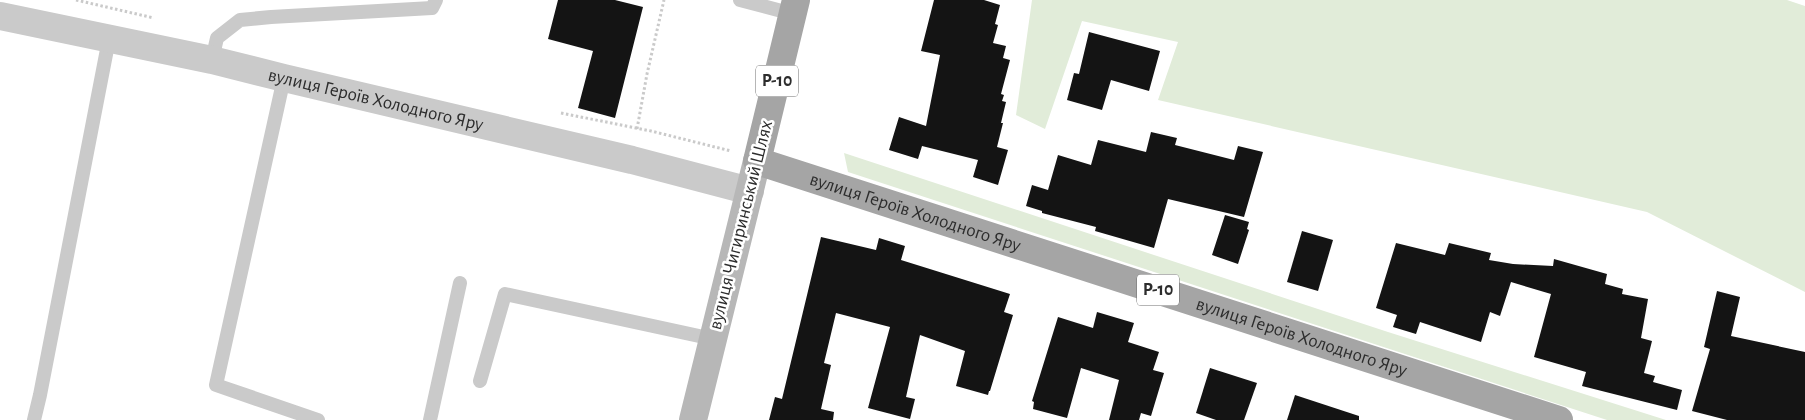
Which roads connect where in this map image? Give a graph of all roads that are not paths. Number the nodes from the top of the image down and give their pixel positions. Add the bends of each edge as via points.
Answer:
1 (436, 0) edge
2 (740, 0) edge
3 (795, 7) edge
4 (0, 16) edge
5 (109, 39) junction
6 (212, 60) junction
7 (284, 78) junction
8 (757, 162) junction
9 (750, 191) junction
10 (460, 283) dead end
11 (713, 339) junction
12 (480, 381) dead end
13 (34, 420) edge
14 (318, 420) edge
15 (430, 420) edge
16 (693, 420) edge
17 (1559, 420) edge

1 - 6 lane via 432,8 240,20 217,38
2 - 3 lane
3 - 8 main road, вулиця Чигиринський Шлях / Р-10
4 - 5 street, вулиця Героїв Холодного Яру
5 - 6 street, вулиця Героїв Холодного Яру
5 - 13 lane
6 - 7 street, вулиця Героїв Холодного Яру
7 - 9 street, вулиця Героїв Холодного Яру
7 - 14 lane via 216,385
8 - 9 main road, вулиця Чигиринський Шлях
8 - 17 main road, вулиця Героїв Холодного Яру / Р-10
9 - 11 main road, вулиця Чигиринський Шлях
10 - 15 lane
11 - 12 lane via 504,294
11 - 16 main road, вулиця Чигиринський Шлях

